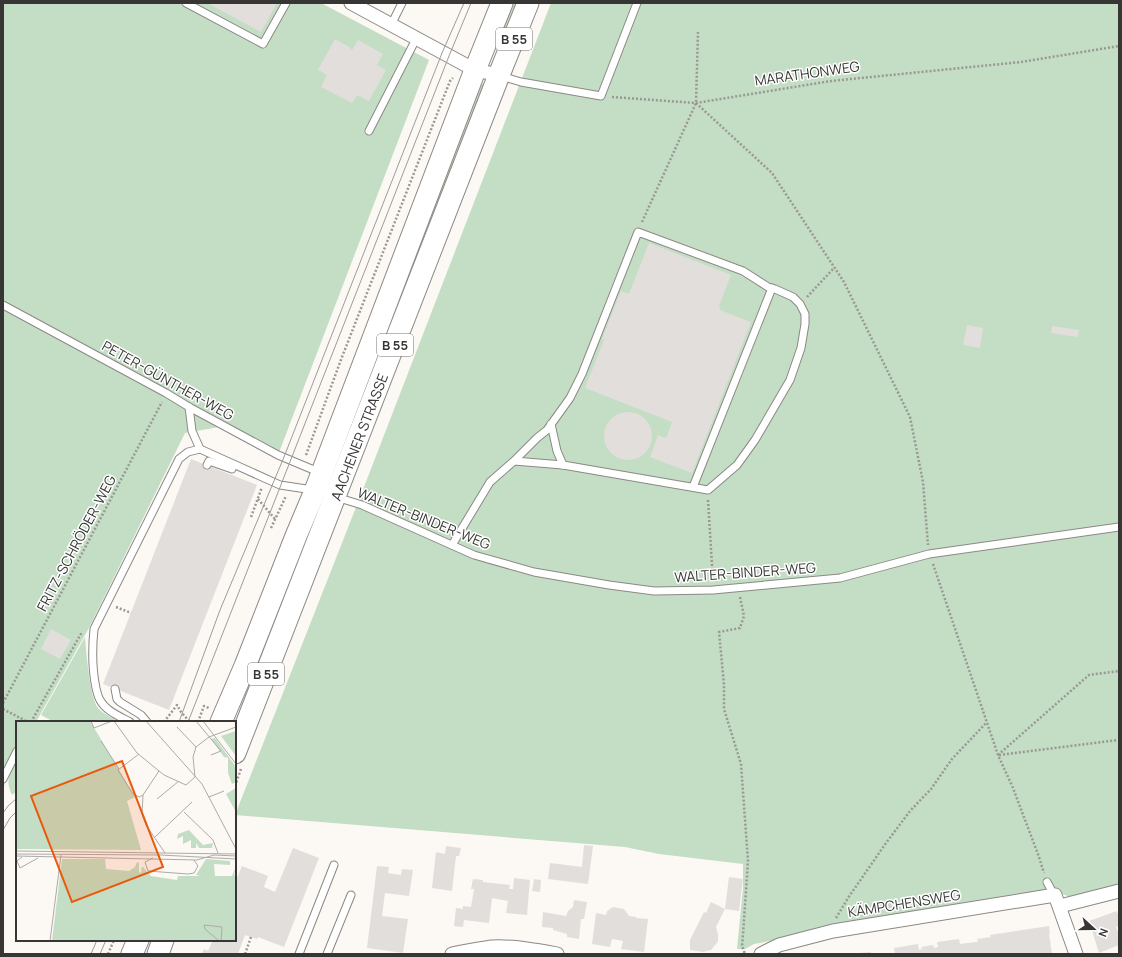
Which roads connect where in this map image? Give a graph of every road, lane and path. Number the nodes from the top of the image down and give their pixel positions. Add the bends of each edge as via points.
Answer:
1 (186, 3) edge
2 (286, 3) edge
3 (350, 3) edge
4 (402, 3) edge
5 (502, 3) edge
6 (528, 3) edge
7 (637, 3) edge
8 (391, 25) junction
9 (698, 32) dead end
10 (416, 39) junction
11 (1119, 46) edge
12 (471, 68) junction
13 (499, 75) junction
14 (601, 96) junction
15 (696, 103) junction
16 (369, 131) dead end
17 (638, 232) junction
18 (834, 268) junction
19 (772, 288) junction
20 (800, 304) junction
21 (3, 305) edge
22 (166, 393) junction
23 (189, 407) junction
24 (551, 424) junction
25 (200, 449) junction
26 (305, 456) dead end
27 (514, 461) junction
28 (207, 465) dead end
29 (563, 465) junction
30 (265, 479) junction
31 (693, 487) junction
32 (324, 490) junction
33 (708, 490) junction
34 (258, 499) junction
35 (251, 517) dead end
36 (275, 519) dead end
37 (1119, 527) edge
38 (452, 545) junction
39 (929, 554) junction
40 (738, 588) junction
41 (713, 590) junction
42 (106, 604) junction
43 (131, 613) dead end
44 (94, 629) junction
45 (1119, 670) edge
46 (115, 689) dead end
47 (3, 703) edge
48 (204, 706) dead end
49 (3, 709) edge
50 (28, 721) edge
51 (31, 721) edge
52 (128, 721) edge
53 (146, 721) edge
54 (165, 721) edge
55 (189, 721) edge
56 (198, 721) edge
57 (221, 721) edge
58 (987, 722) junction
59 (240, 731) edge
60 (1119, 740) edge
61 (236, 749) edge
62 (16, 752) edge
63 (998, 755) junction
64 (3, 779) edge
65 (334, 866) dead end
66 (1047, 882) joint
67 (1119, 891) edge
68 (351, 895) dead end
69 (1056, 899) junction
70 (832, 931) junction
71 (251, 937) dead end
72 (114, 941) edge
73 (138, 941) edge
74 (163, 941) edge
75 (108, 954) edge
76 (132, 954) edge
77 (158, 954) edge
78 (245, 954) edge
79 (299, 954) edge
80 (327, 954) edge
81 (452, 954) edge
82 (557, 954) edge
83 (745, 954) edge
84 (761, 954) edge
85 (1076, 954) edge

1 - 2 lane via 263,44
3 - 8 street
4 - 8 lane
5 - 12 main road, AACHENER STRASSE / B 55
6 - 13 main road, AACHENER STRASSE / B 55
7 - 14 lane
8 - 10 street
9 - 15 path
10 - 12 street
10 - 16 lane
11 - 15 path, MARATHONWEG via 1021,62 831,81
12 - 13 street
12 - 26 path via 450,81
12 - 32 main road, AACHENER STRASSE / B 55
13 - 14 lane via 521,82
13 - 32 main road, AACHENER STRASSE / B 55
14 - 15 path, MARATHONWEG
15 - 17 path
15 - 18 path via 772,173
17 - 19 lane via 743,271
17 - 24 lane via 582,374 570,398
18 - 20 path
18 - 39 path via 844,282 910,417 923,482
19 - 20 lane via 793,297
19 - 31 lane
20 - 33 lane via 805,314 805,324 801,348 790,380 756,440 737,465
21 - 22 lane, PETER-GÜNTHER-WEG
22 - 23 lane, PETER-GÜNTHER-WEG
22 - 47 path, FRITZ-SCHRÖDER-WEG
23 - 25 lane via 192,431
23 - 32 lane, PETER-GÜNTHER-WEG via 278,455
24 - 27 lane
24 - 29 lane via 557,452
25 - 30 lane
25 - 42 lane via 188,452 179,459
27 - 29 lane
27 - 38 lane via 490,482
28 - 30 lane via 209,461
29 - 31 lane
30 - 32 lane via 285,487
30 - 34 path
31 - 33 lane
32 - 38 lane, WALTER-BINDER-WEG
32 - 57 main road, AACHENER STRASSE / B 55 via 296,536
32 - 59 main road, AACHENER STRASSE / B 55
33 - 41 path
34 - 35 path
34 - 36 path
37 - 39 lane, WALTER-BINDER-WEG
38 - 41 lane, WALTER-BINDER-WEG via 474,555 534,572 654,591
39 - 40 lane, WALTER-BINDER-WEG via 840,578
39 - 58 path
40 - 41 lane, WALTER-BINDER-WEG
40 - 83 path via 744,616 740,628 719,632 724,709 741,764 748,861 742,946
42 - 43 path
42 - 44 lane
44 - 51 path via 84,630
44 - 52 lane via 94,680 99,699 105,707
45 - 63 path via 1089,675
46 - 53 lane via 120,702
48 - 56 path
49 - 50 path
54 - 55 path via 177,705
58 - 63 path
58 - 70 path via 952,759 931,790 910,811 886,843 848,898 836,918
59 - 61 main road, AACHENER STRASSE / B 55
60 - 63 path
62 - 64 lane
63 - 66 path via 1013,788
65 - 79 lane
66 - 69 lane
67 - 69 street, KÄMPCHENSWEG
68 - 80 lane
69 - 70 street, KÄMPCHENSWEG
69 - 85 street
70 - 84 street, KÄMPCHENSWEG via 779,945
71 - 78 path
72 - 75 path
73 - 76 main road
74 - 77 main road
81 - 82 street via 492,947 515,947

